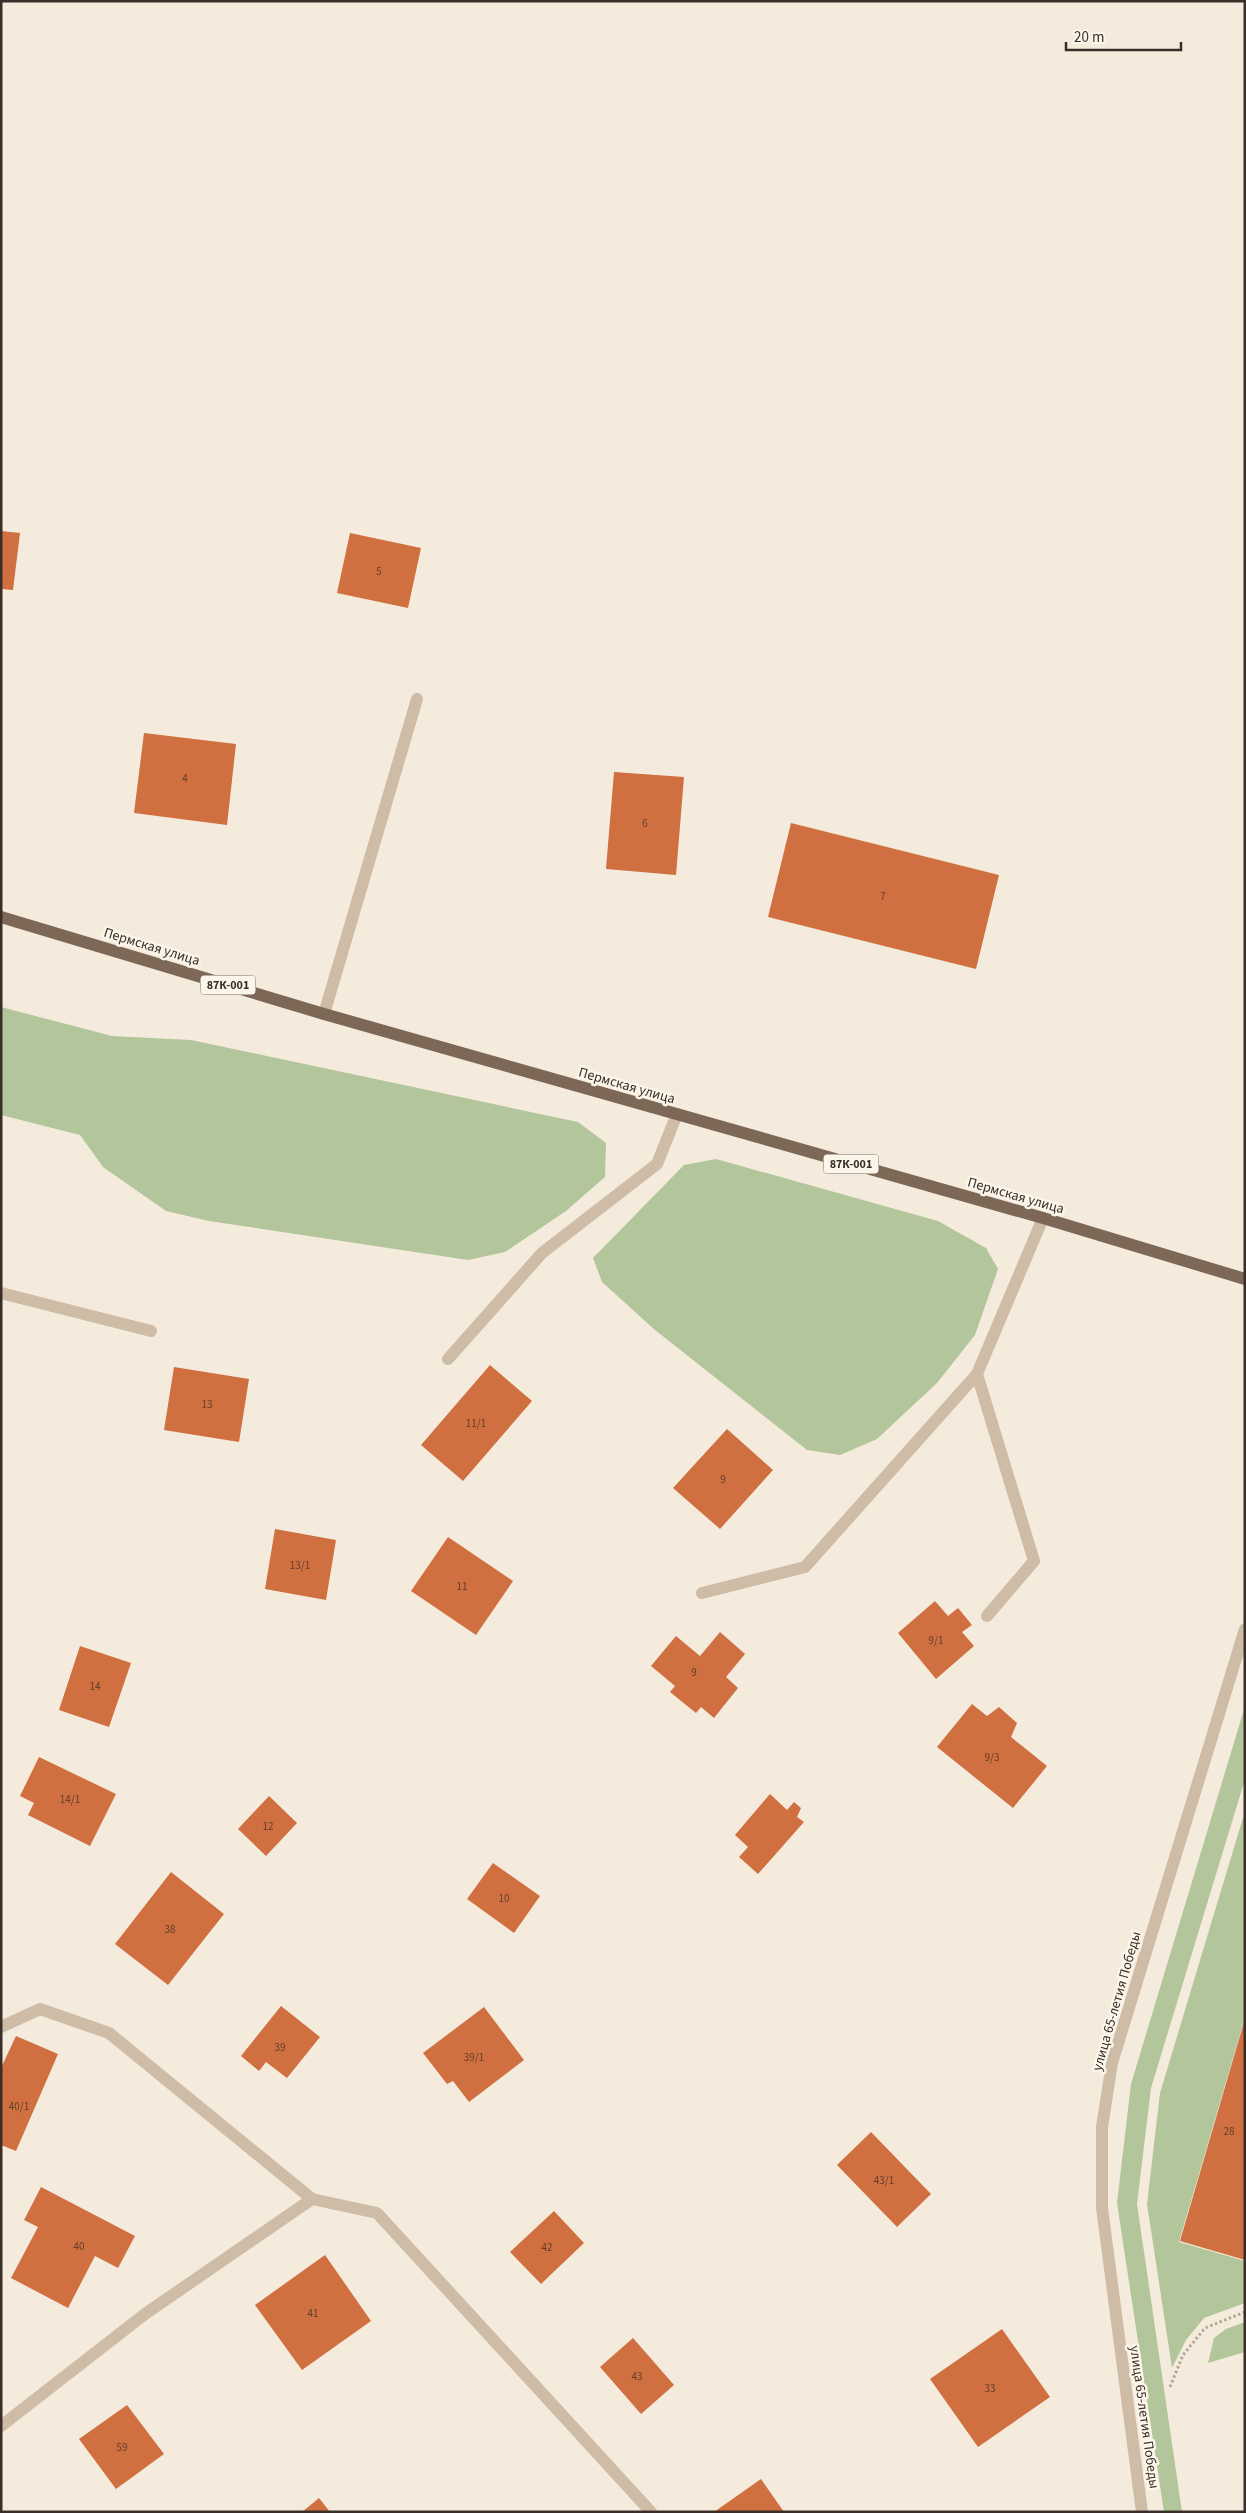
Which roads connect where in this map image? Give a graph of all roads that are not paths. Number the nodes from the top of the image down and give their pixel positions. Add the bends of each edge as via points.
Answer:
1 (417, 699) dead end
2 (1, 917) edge
3 (324, 1014) junction
4 (676, 1114) junction
5 (1043, 1218) junction
6 (1245, 1279) edge
7 (1, 1293) edge
8 (151, 1331) dead end
9 (448, 1359) dead end
10 (977, 1374) junction
11 (702, 1593) dead end
12 (987, 1616) dead end
13 (1244, 1636) edge
14 (1, 2027) edge
15 (312, 2199) junction
16 (1, 2426) edge
17 (651, 2512) edge
18 (1142, 2512) edge

1 - 3 street
2 - 3 main road, Пермская улица / 87К-001
3 - 4 main road, Пермская улица / 87К-001
4 - 5 main road, Пермская улица / 87К-001
4 - 9 street via 657,1164 542,1253
5 - 6 main road, Пермская улица / 87К-001
5 - 10 street
7 - 8 street
10 - 11 street via 805,1567
10 - 12 street via 1034,1561
13 - 18 street, улица 65-летия Победы via 1112,2063 1102,2127 1102,2208
14 - 15 street via 40,2009 109,2033
15 - 16 street via 145,2314
15 - 17 street via 377,2213

